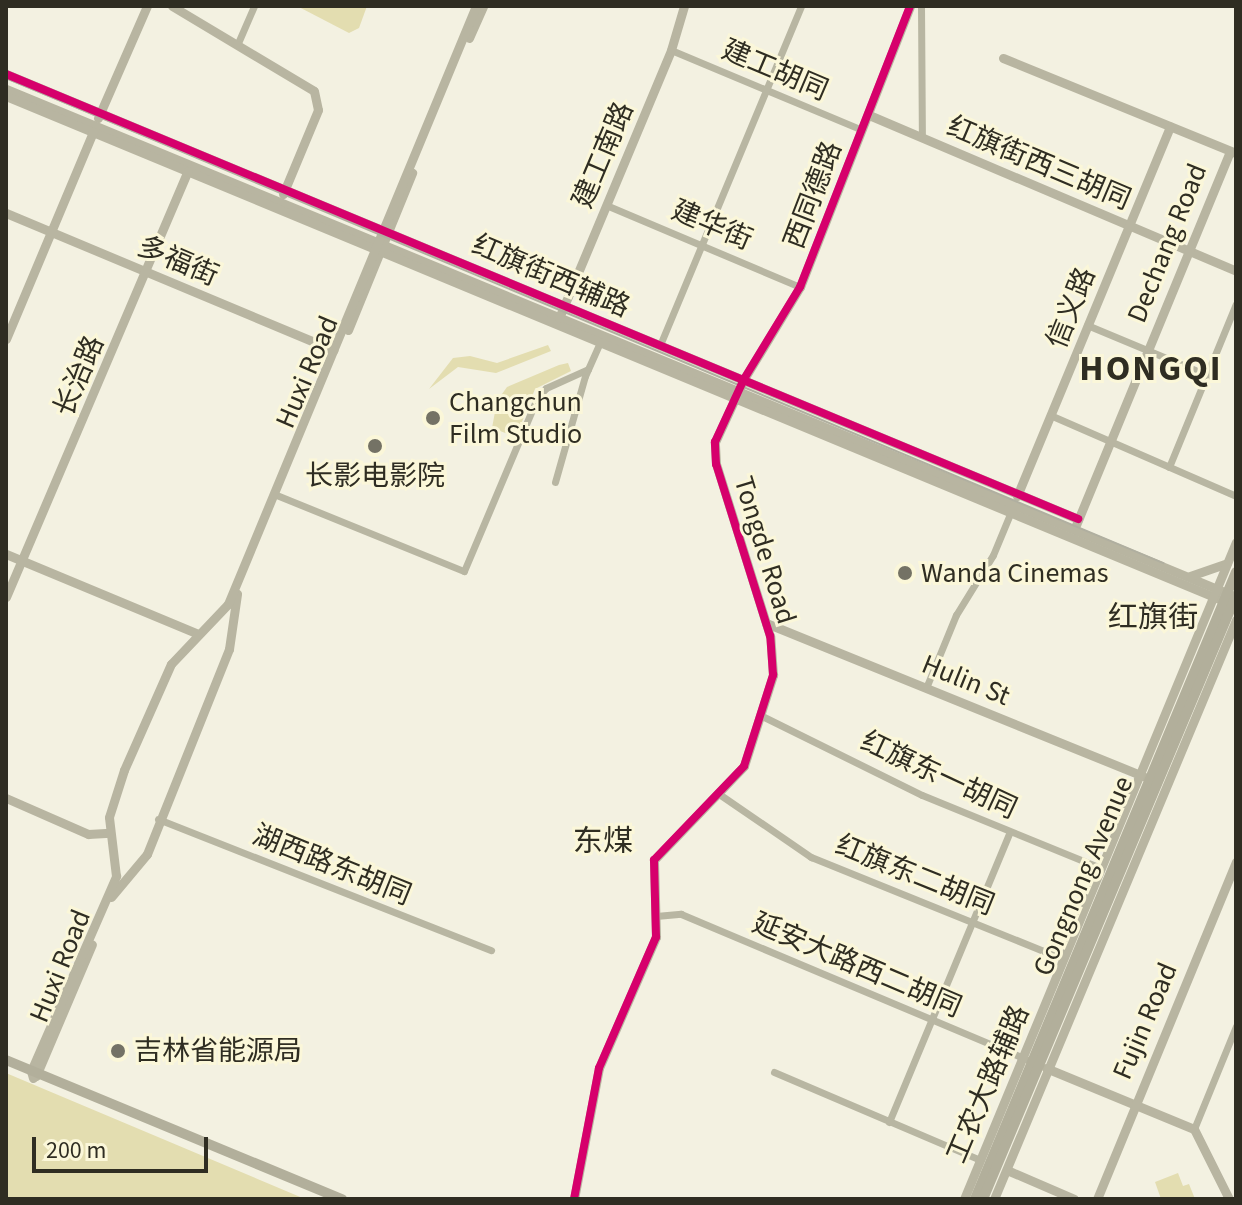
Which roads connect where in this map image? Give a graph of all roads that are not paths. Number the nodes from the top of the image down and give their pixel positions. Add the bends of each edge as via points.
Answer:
1 (147, 6) edge
2 (172, 6) edge
3 (254, 6) edge
4 (476, 6) edge
5 (483, 6) edge
6 (684, 6) edge
7 (801, 6) edge
8 (910, 6) edge
9 (921, 6) edge
10 (238, 43) junction
11 (671, 50) junction
12 (1003, 58) dead end
13 (6, 74) edge
14 (6, 89) edge
15 (766, 90) junction
16 (6, 96) edge
17 (100, 112) junction
18 (869, 115) junction
19 (1170, 126) junction
20 (94, 128) junction
21 (862, 130) junction
22 (922, 138) junction
23 (1233, 152) edge
24 (188, 171) junction
25 (285, 189) junction
26 (281, 200) junction
27 (606, 205) junction
28 (6, 213) edge
29 (1129, 225) junction
30 (385, 231) junction
31 (51, 232) junction
32 (700, 244) junction
33 (379, 246) junction
34 (1188, 250) junction
35 (146, 271) junction
36 (1236, 271) edge
37 (800, 287) junction
38 (1236, 304) edge
39 (564, 305) junction
40 (559, 318) junction
41 (1087, 325) junction
42 (6, 339) edge
43 (600, 343) junction
44 (660, 345) junction
45 (333, 350) junction
46 (1147, 350) junction
47 (588, 369) junction
48 (1207, 375) junction
49 (744, 379) junction
50 (737, 395) junction
51 (1050, 415) junction
52 (1110, 440) junction
53 (1169, 467) junction
54 (555, 482) dead end
55 (1018, 493) junction
56 (276, 495) junction
57 (1236, 496) edge
58 (1011, 510) junction
59 (1078, 519) junction
60 (1074, 531) junction
61 (1236, 542) edge
62 (6, 554) edge
63 (24, 562) junction
64 (1227, 563) junction
65 (1236, 572) edge
66 (1187, 577) junction
67 (6, 597) edge
68 (1229, 598) edge
69 (1236, 620) edge
70 (766, 623) junction
71 (198, 634) junction
72 (926, 688) junction
73 (762, 716) junction
74 (1170, 778) junction
75 (1149, 780) junction
76 (719, 794) junction
77 (6, 798) edge
78 (158, 819) junction
79 (1010, 832) junction
80 (110, 833) junction
81 (1236, 861) edge
82 (1102, 865) junction
83 (1123, 866) junction
84 (1109, 878) junction
85 (1127, 881) junction
86 (656, 916) junction
87 (973, 922) junction
88 (491, 950) dead end
89 (1063, 959) junction
90 (1094, 961) junction
91 (1078, 972) junction
92 (932, 1021) junction
93 (1236, 1026) edge
94 (6, 1060) edge
95 (1036, 1063) junction
96 (6, 1067) edge
97 (774, 1072) dead end
98 (35, 1074) junction
99 (1135, 1105) junction
100 (889, 1122) junction
101 (1194, 1129) junction
102 (980, 1160) junction
103 (1007, 1170) junction
104 (326, 1199) edge
105 (342, 1199) edge
106 (574, 1199) edge
107 (964, 1199) edge
108 (975, 1199) edge
109 (983, 1199) edge
110 (994, 1199) edge
111 (1074, 1199) edge
112 (1097, 1199) edge
113 (1229, 1199) edge

1 - 17 street
2 - 10 street
3 - 10 street
4 - 30 street, Huxi Road
5 - 30 street, Huxi Road
6 - 11 street, 建工南路
7 - 15 street
8 - 18 street, 西同德路
9 - 22 street
10 - 25 street via 308,83 318,99
11 - 15 street, 建工胡同
11 - 27 street, 建工南路
12 - 19 street
13 - 17 street, 红旗街西辅路
14 - 20 street
15 - 21 street, 建工胡同
15 - 32 street
16 - 20 street
17 - 20 street
17 - 25 street, 红旗街西辅路
18 - 21 street, 西同德路
18 - 22 street, 红旗街西三胡同
19 - 23 street
19 - 29 street, 信义路
20 - 24 street
20 - 26 street
20 - 31 street
21 - 37 street, 西同德路
22 - 29 street, 红旗街西三胡同
23 - 34 street, Dechang Road
24 - 33 street
24 - 35 street, 长治路
25 - 26 street
25 - 30 street, 红旗街西辅路
26 - 33 street
27 - 32 street, 建华街
27 - 39 street, 建工南路
28 - 31 street, 多福街
29 - 34 street, 红旗街西三胡同
29 - 41 street, 信义路
30 - 33 street, Huxi Road
30 - 39 street, 红旗街西辅路
31 - 35 street, 多福街
31 - 42 street
32 - 37 street, 建华街
32 - 44 street
33 - 40 street
33 - 43 street
33 - 45 street, Huxi Road
33 - 56 street, Huxi Road
34 - 36 street, 红旗街西三胡同
34 - 46 street, Dechang Road
35 - 45 street, 多福街
35 - 63 street, 长治路
37 - 49 street, 西同德路
38 - 48 street
39 - 40 street, 建工南路
39 - 44 street, 红旗街西辅路
40 - 50 street
41 - 46 street
41 - 51 street, 信义路
43 - 47 street
43 - 50 street
44 - 49 street, 红旗街西辅路
45 - 56 street, Huxi Road
46 - 48 street
46 - 52 street, Dechang Road
47 - 54 street
47 - 56 street via 546,388 537,398 464,571
48 - 53 street
49 - 50 street, 西同德路
49 - 55 street, 红旗街西辅路
50 - 58 street
50 - 70 street, Tongde Road via 713,453
51 - 52 street
51 - 55 street, 信义路
52 - 53 street
52 - 59 street, Dechang Road
53 - 57 street
55 - 58 street, 信义路
55 - 59 street, 红旗街西辅路
56 - 71 street, Huxi Road via 228,604
56 - 78 street, Huxi Road via 235,600 224,662
58 - 60 street
58 - 68 street
58 - 72 street, 信义路 via 993,555 956,615
59 - 60 street, Dechang Road
60 - 66 street
61 - 64 street
62 - 63 street
63 - 67 street, 长治路
63 - 71 street
64 - 66 street
64 - 68 street
65 - 68 main road, Gongnong Avenue
66 - 68 street
68 - 75 main road, Gongnong Avenue
69 - 74 street, 工农大路辅路
70 - 72 street, Hulin St
70 - 73 street, Tongde Road via 775,663
71 - 80 street, Huxi Road via 171,664 124,770 111,802
72 - 75 street, Hulin St
73 - 76 street, Tongde Road via 744,766
73 - 79 street, 红旗东一胡同
74 - 75 main road
74 - 85 street, 工农大路辅路
75 - 82 street, 工农大路辅路
75 - 83 main road, Gongnong Avenue
75 - 84 main road, Gongnong Avenue
76 - 86 street, Tongde Road via 654,860
76 - 87 street, 红旗东二胡同 via 811,857
77 - 80 street via 88,834
78 - 88 street, 湖西路东胡同
78 - 98 street, Huxi Road via 139,868 113,894
79 - 82 street, 红旗东一胡同
79 - 87 street
80 - 98 street, Huxi Road via 116,876
81 - 99 street, Fujin Road
82 - 84 main road
82 - 89 street, 工农大路辅路
83 - 85 main road
83 - 91 main road, Gongnong Avenue
84 - 95 main road, Gongnong Avenue
85 - 90 street, 工农大路辅路
86 - 92 street, 延安大路西二胡同 via 681,914
86 - 106 street, Tongde Road via 656,937 599,1068
87 - 89 street, 红旗东二胡同
87 - 92 street
89 - 95 street, 工农大路辅路
90 - 91 main road
90 - 95 street, 工农大路辅路
91 - 95 main road, Gongnong Avenue
92 - 95 street, 延安大路西二胡同
92 - 100 street
93 - 101 street
94 - 98 main road
95 - 99 street
95 - 102 street, 工农大路辅路
95 - 103 street, 工农大路辅路
95 - 108 main road, Gongnong Avenue
95 - 109 main road, Gongnong Avenue
96 - 98 main road
97 - 100 street
98 - 104 main road
98 - 105 main road
99 - 101 street
99 - 112 street, Fujin Road
100 - 102 street
101 - 113 street
102 - 107 street, 工农大路辅路
103 - 110 street, 工农大路辅路
103 - 111 street

